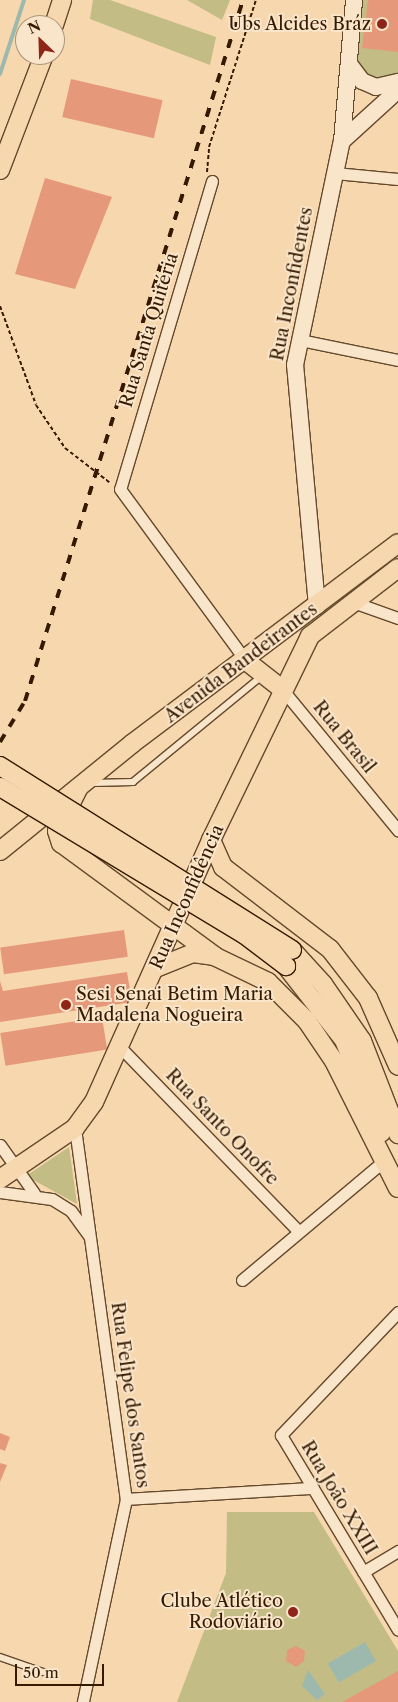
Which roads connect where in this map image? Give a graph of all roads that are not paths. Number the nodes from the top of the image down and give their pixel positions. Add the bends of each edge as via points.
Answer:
1 (62, 0) edge
2 (354, 0) edge
3 (57, 15) edge
4 (40, 65) edge
5 (350, 65) junction
6 (398, 82) edge
7 (398, 90) edge
8 (342, 141) junction
9 (0, 170) edge
10 (335, 173) junction
11 (398, 179) edge
12 (212, 181) road end
13 (300, 340) junction
14 (398, 360) edge
15 (398, 543) edge
16 (398, 568) edge
17 (354, 602) junction
18 (317, 606) junction
19 (398, 618) edge
20 (310, 636) joint
21 (245, 660) junction
22 (262, 676) junction
23 (282, 688) junction
24 (0, 766) edge
25 (82, 785) junction
26 (0, 787) edge
27 (398, 830) edge
28 (211, 840) junction
29 (0, 851) edge
30 (175, 924) junction
31 (216, 956) junction
32 (289, 958) junction
33 (156, 968) junction
34 (120, 1047) junction
35 (398, 1066) edge
36 (75, 1128) junction
37 (398, 1134) edge
38 (0, 1145) edge
39 (384, 1161) junction
40 (16, 1166) junction
41 (398, 1178) edge
42 (0, 1179) edge
43 (398, 1188) edge
44 (0, 1192) edge
45 (34, 1193) junction
46 (299, 1232) junction
47 (90, 1238) junction
48 (242, 1280) dead end
49 (398, 1312) edge
50 (313, 1488) junction
51 (126, 1499) junction
52 (398, 1551) edge
53 (363, 1572) junction
54 (398, 1630) edge
55 (0, 1657) edge
56 (43, 1672) dead end
57 (83, 1702) edge

1 - 3 main road
2 - 5 street, Rua Inconfidentes
4 - 9 main road
5 - 6 street via 362,81 376,86
5 - 8 street, Rua Inconfidentes
7 - 8 street
8 - 10 street, Rua Inconfidentes
10 - 11 street
10 - 13 street, Rua Inconfidentes
12 - 21 street, Rua Santa Quitéria via 120,489
13 - 14 street
13 - 18 street, Rua Inconfidentes via 295,365
15 - 18 main road, Avenida Bandeirantes
16 - 17 main road, Avenida Bandeirantes
17 - 19 street
17 - 20 main road, Avenida Bandeirantes
18 - 21 main road, Avenida Bandeirantes
20 - 23 main road, Rua Inconfidência
21 - 22 main road
21 - 25 main road, Avenida Bandeirantes
22 - 23 main road
22 - 25 lane, Avenida Bandeirantes via 133,782
23 - 27 street, Rua Brasil
23 - 28 main road, Rua Inconfidência
24 - 32 main road, bridge
25 - 29 main road, Avenida Bandeirantes
25 - 30 main road via 57,831 61,843
26 - 32 main road, bridge
28 - 30 main road, Rua Inconfidência
28 - 35 main road via 223,867 330,949 368,998
30 - 31 main road
30 - 33 main road, Rua Inconfidência
31 - 33 main road via 193,954
31 - 39 main road via 268,982 307,1021 334,1061
32 - 37 main road via 323,984 362,1041
32 - 41 main road via 344,1040
33 - 34 main road, Rua Inconfidência
34 - 36 main road, Rua Inconfidência via 94,1102
34 - 46 street, Rua Santo Onofre
36 - 40 main road, Rua Inconfidência
36 - 47 street, Rua Felipe dos Santos
38 - 40 street
39 - 43 main road
39 - 46 street
40 - 42 main road, Rua Inconfidência
40 - 45 street
44 - 45 street, Rua Felipe dos Santos
45 - 47 street, Rua Felipe dos Santos via 70,1211
46 - 48 street
47 - 51 street, Rua Felipe dos Santos
49 - 50 street, Rua João XXIII via 281,1435
50 - 51 street
50 - 53 street, Rua João XXIII
51 - 57 street, Rua Felipe dos Santos
52 - 53 street
53 - 54 street, Rua João XXIII
55 - 56 lane

